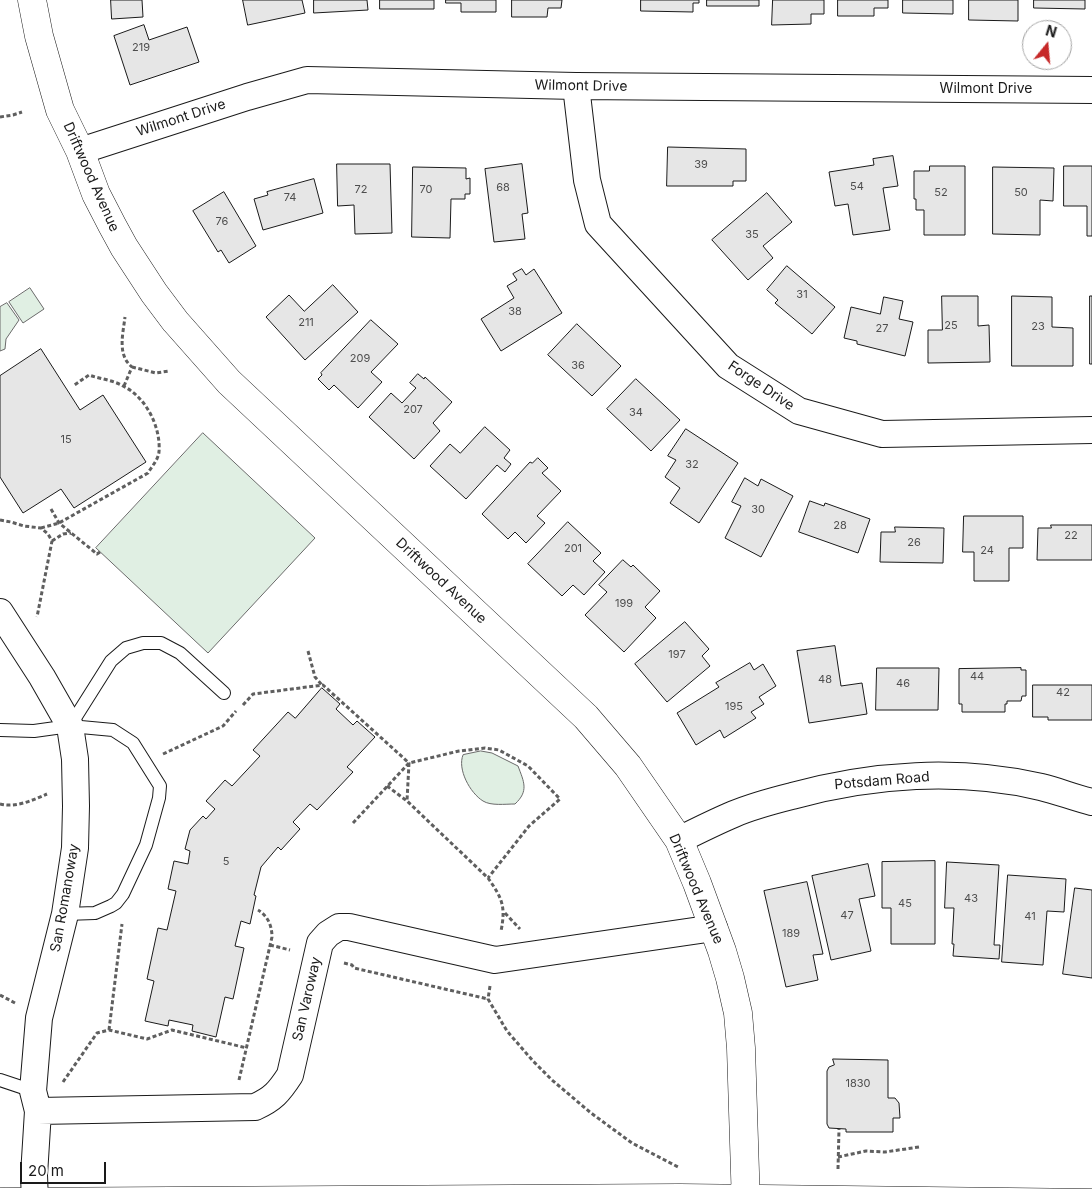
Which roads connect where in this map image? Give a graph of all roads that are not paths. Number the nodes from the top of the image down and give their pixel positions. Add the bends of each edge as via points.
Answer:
1 (32, 0) edge
2 (576, 86) junction
3 (1092, 90) edge
4 (80, 151) junction
5 (1092, 430) edge
6 (0, 612) edge
7 (224, 693) dead end
8 (70, 726) junction
9 (0, 730) edge
10 (1092, 802) edge
11 (679, 840) junction
12 (64, 914) junction
13 (714, 928) junction
14 (0, 1080) edge
15 (43, 1104) junction
16 (0, 1202) edge
17 (35, 1202) junction
18 (746, 1202) edge
19 (1092, 1203) edge

1 - 4 street, Driftwood Avenue via 60,110
2 - 3 street, Wilmont Drive
2 - 4 street, Wilmont Drive via 307,80
2 - 5 street, Forge Drive via 587,180 598,224 728,366 799,412 882,434
4 - 11 street, Driftwood Avenue via 96,194 116,233 175,321 229,382 586,717 628,766
6 - 8 street, San Romanoway
7 - 8 lane via 180,653 161,643 143,643 126,648 111,661
8 - 9 lane via 34,731
8 - 12 street, San Romanoway via 75,759 75,848
8 - 12 lane via 113,730 133,744 157,780 160,792 146,845 123,894 111,906 95,913
10 - 11 street, Potsdam Road via 1041,787 969,777 867,780 769,802
11 - 13 street, Driftwood Avenue
12 - 15 street, San Romanoway via 39,1018
13 - 15 street, San Varoway via 495,960 362,929 339,928 320,943 290,1075 269,1101 254,1107 232,1108
13 - 18 street, Driftwood Avenue via 738,1013 742,1048
14 - 15 lane
15 - 17 street, San Romanoway via 34,1176
16 - 17 street
17 - 18 street via 680,1198
18 - 19 street

